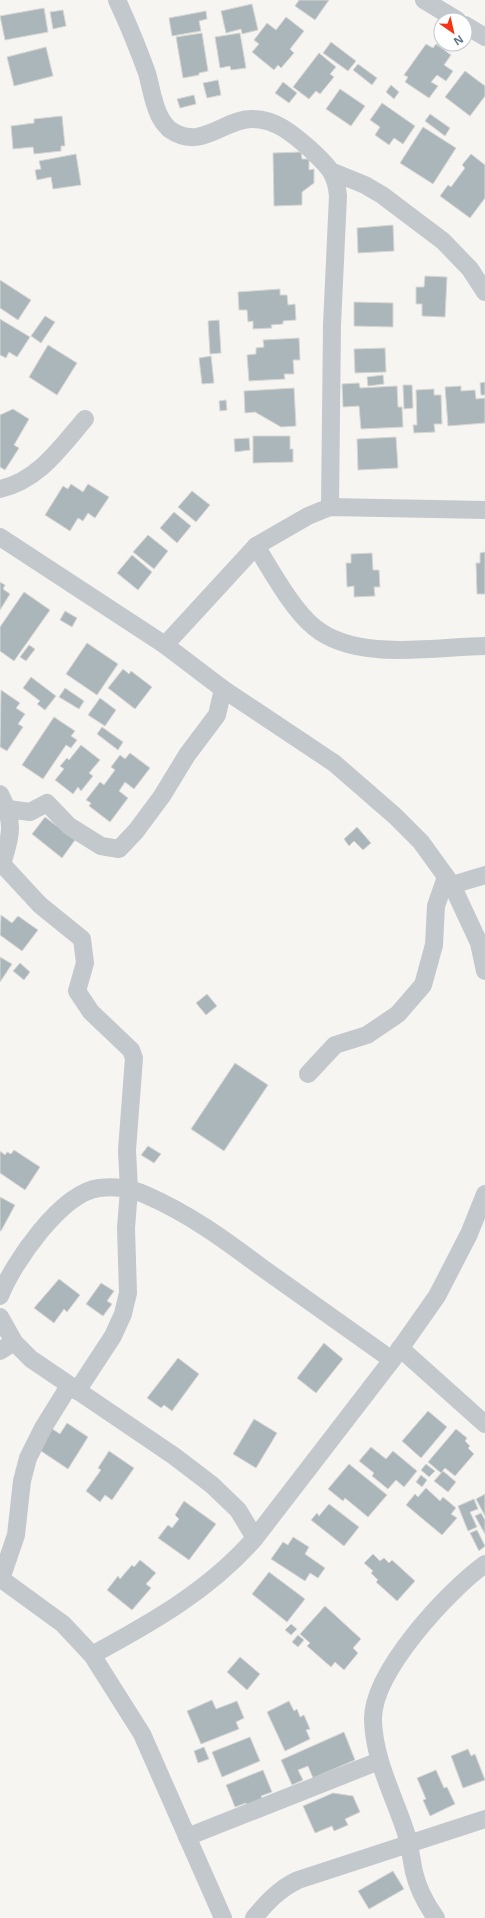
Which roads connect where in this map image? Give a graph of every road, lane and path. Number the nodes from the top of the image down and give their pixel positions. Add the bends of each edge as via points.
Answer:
1 (117, 0) edge
2 (424, 0) edge
3 (444, 12) edge
4 (473, 29) edge
5 (485, 37) edge
6 (333, 172) junction
7 (485, 292) edge
8 (85, 419) dead end
9 (0, 488) edge
10 (330, 507) junction
11 (485, 510) edge
12 (0, 537) edge
13 (256, 546) junction
14 (165, 645) junction
15 (485, 646) edge
16 (222, 689) junction
17 (4, 802) edge
18 (1, 865) edge
19 (485, 875) edge
20 (449, 881) junction
21 (485, 971) edge
22 (308, 1074) dead end
23 (129, 1190) junction
24 (485, 1194) edge
25 (0, 1296) edge
26 (0, 1317) edge
27 (7, 1347) edge
28 (396, 1354) junction
29 (73, 1389) junction
30 (485, 1424) edge
31 (255, 1538) junction
32 (485, 1564) edge
33 (1, 1578) edge
34 (92, 1655) junction
35 (379, 1761) junction
36 (485, 1819) edge
37 (187, 1837) junction
38 (410, 1843) junction
39 (223, 1918) edge
40 (254, 1918) edge
41 (436, 1918) edge

1 - 6 street via 146,72 160,116 167,127 178,134 190,137 205,135 251,119 266,121 281,126 296,136
2 - 3 street
4 - 5 street
6 - 7 street via 382,195 443,241 470,270
6 - 10 street via 338,196 332,325
8 - 9 street via 40,469 23,482
10 - 11 street
10 - 13 street via 308,516
12 - 14 street
13 - 14 street
13 - 15 street via 301,614 313,627 333,640 380,650
14 - 16 street
16 - 17 street via 217,715 136,831 119,849 101,846 69,826 47,802 30,812
16 - 20 street via 334,763 421,842
17 - 18 street via 10,837
18 - 23 street via 40,905 82,940 85,963 77,991 92,1012 133,1054 134,1077 127,1150
19 - 20 street
20 - 21 street via 479,943
20 - 22 street via 436,906 434,945 423,985 398,1014 367,1035 335,1045
23 - 25 street via 98,1188 69,1201 42,1230 19,1261
23 - 28 street via 145,1194 172,1207 213,1232
23 - 29 street via 126,1228 128,1293 123,1314 112,1336
24 - 28 street via 469,1234 437,1296
26 - 27 street
27 - 29 street via 31,1359
28 - 30 street
28 - 31 street
29 - 31 street via 168,1452 228,1498
29 - 33 street via 43,1428 28,1458 22,1481 16,1535
31 - 34 street via 214,1579 181,1603
32 - 35 street via 451,1593 405,1647 383,1681 376,1699 373,1719
33 - 34 street via 63,1624
34 - 37 street via 142,1734
35 - 37 street
35 - 38 street
36 - 38 street
37 - 39 street
38 - 40 street via 324,1870 284,1886
38 - 41 street via 416,1880

